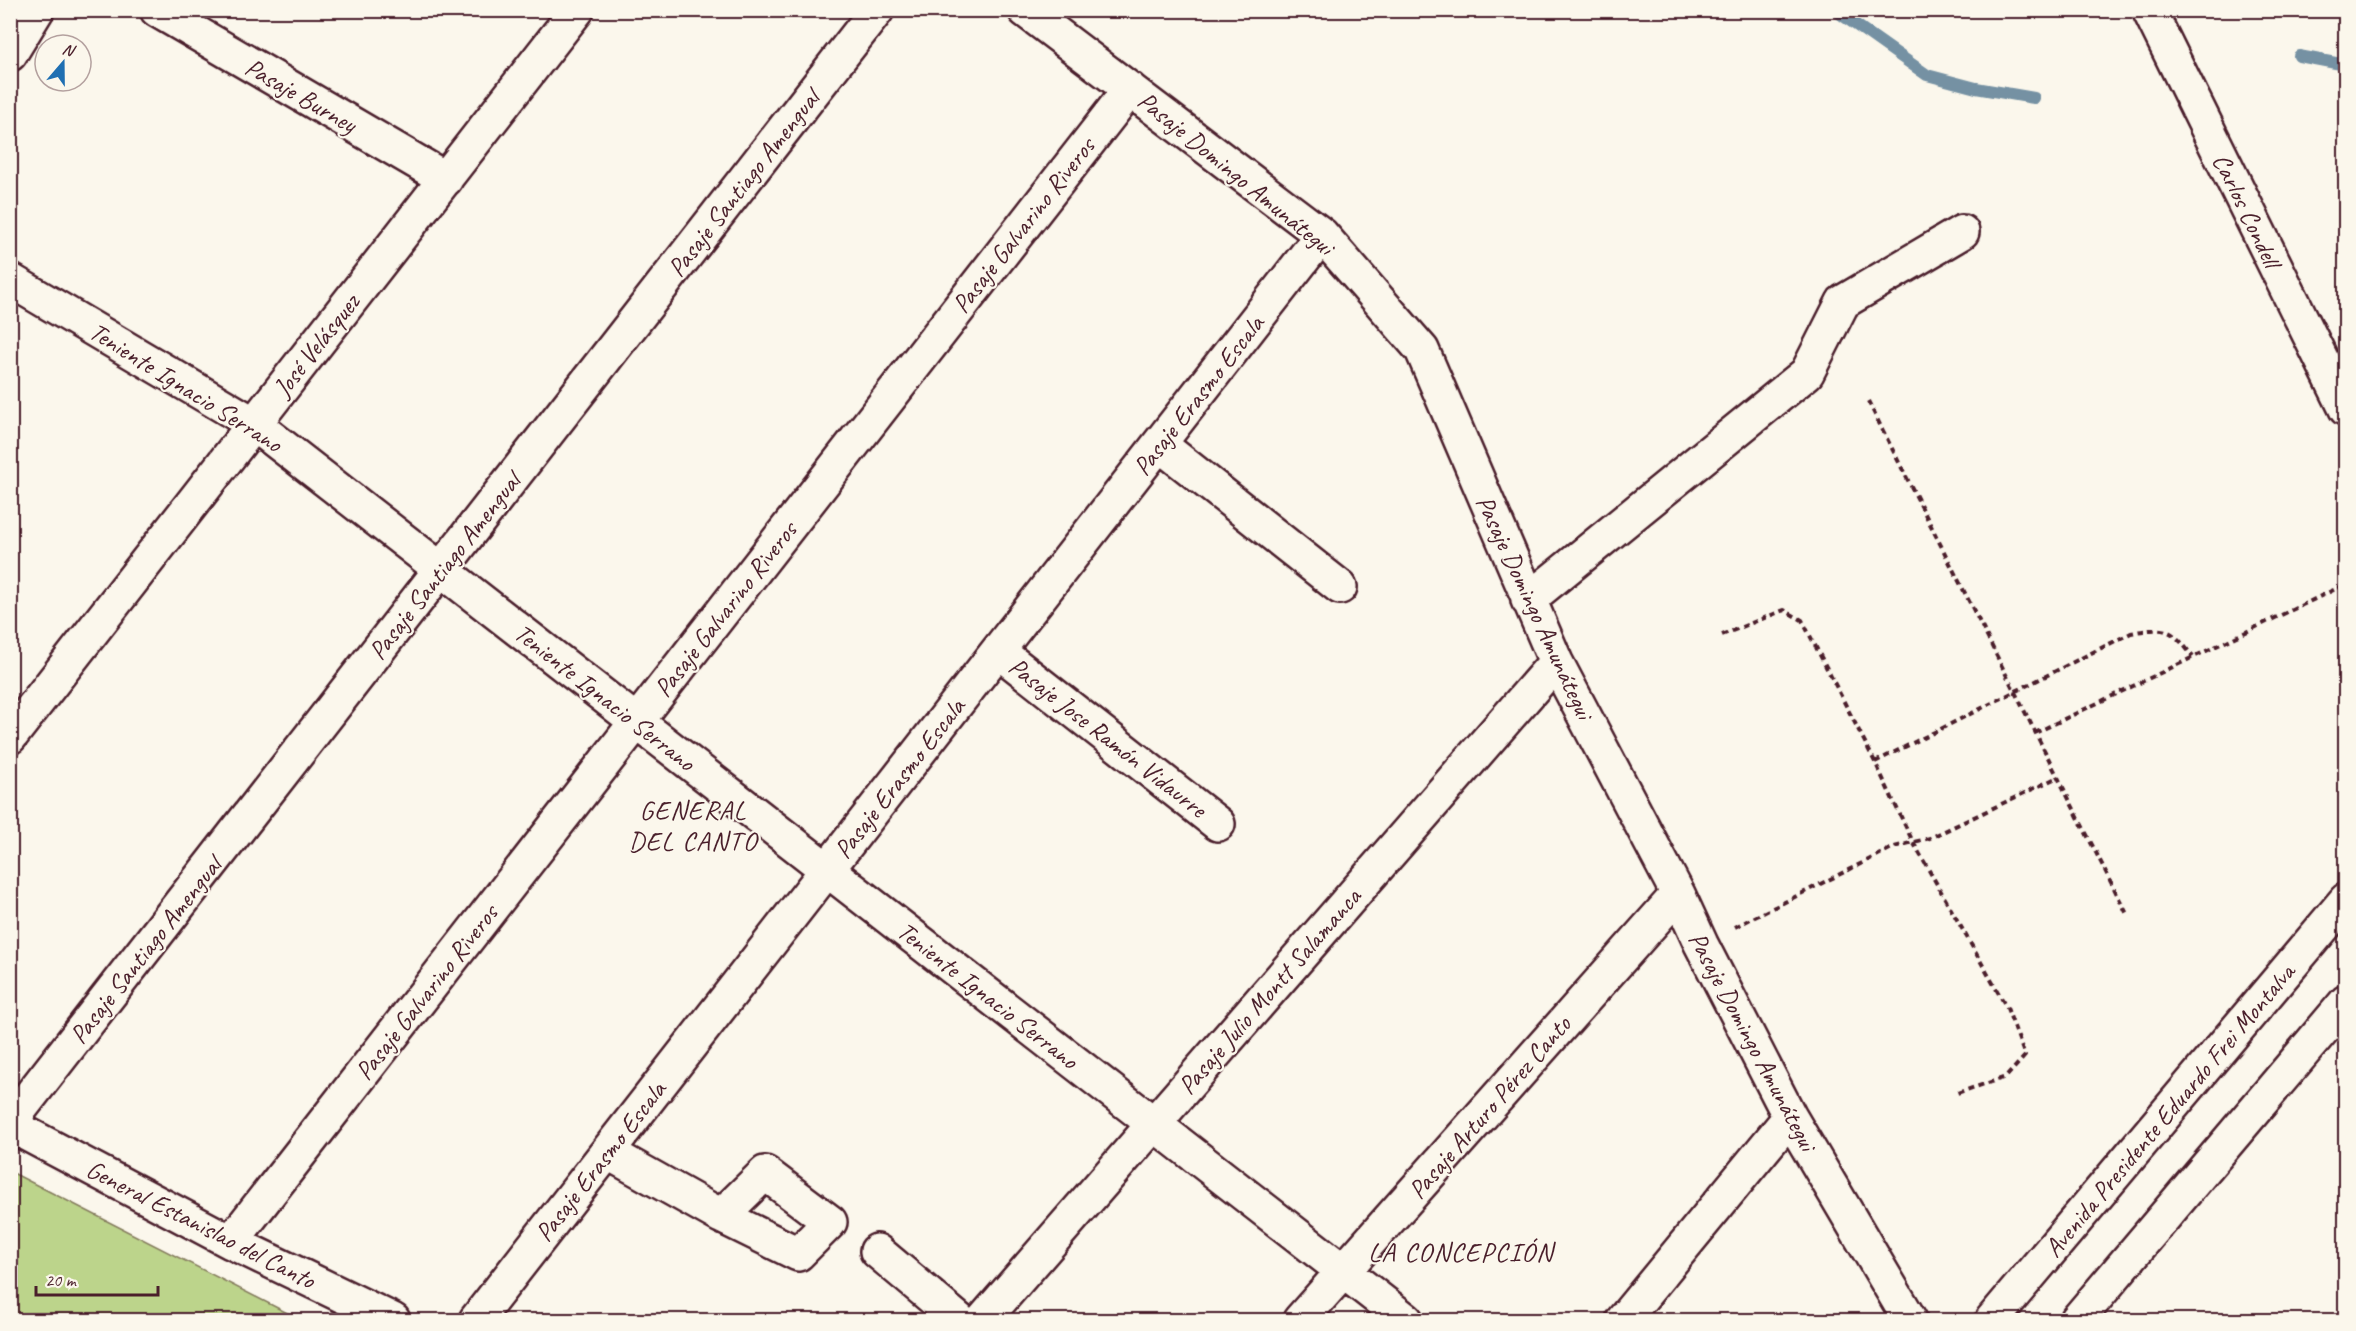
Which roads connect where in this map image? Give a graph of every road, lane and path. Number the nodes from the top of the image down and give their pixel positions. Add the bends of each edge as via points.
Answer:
1 (37, 10) edge
2 (157, 10) edge
3 (577, 10) edge
4 (877, 10) edge
5 (1025, 10) edge
6 (2149, 10) edge
7 (10, 54) edge
8 (1130, 89) junction
9 (446, 179) junction
10 (1962, 232) dead end
11 (1322, 235) junction
12 (10, 280) edge
13 (1868, 401) dead end
14 (2346, 409) edge
15 (254, 424) junction
16 (1159, 444) junction
17 (441, 570) junction
18 (2346, 584) edge
19 (1340, 587) dead end
20 (1528, 600) junction
21 (1722, 635) dead end
22 (998, 651) junction
23 (2193, 657) junction
24 (1556, 662) junction
25 (2015, 692) junction
26 (637, 722) junction
27 (2035, 733) junction
28 (10, 737) edge
29 (1875, 762) junction
30 (2058, 777) junction
31 (1218, 824) dead end
32 (1913, 842) junction
33 (827, 870) junction
34 (1678, 894) junction
35 (2346, 900) edge
36 (2128, 916) dead end
37 (1701, 944) junction
38 (2346, 1002) edge
39 (1957, 1093) dead end
40 (1790, 1117) junction
41 (10, 1124) edge
42 (1153, 1124) junction
43 (608, 1152) junction
44 (721, 1216) dead end
45 (231, 1242) junction
46 (878, 1251) dead end
47 (1343, 1272) junction
48 (393, 1320) edge
49 (476, 1320) edge
50 (959, 1320) edge
51 (983, 1320) edge
52 (1300, 1320) edge
53 (1406, 1320) edge
54 (1623, 1320) edge
55 (1910, 1320) edge
56 (1992, 1320) edge
57 (2077, 1320) edge

1 - 7 street
2 - 9 street, Pasaje Burney
3 - 9 street, José Velásquez
4 - 17 street, Pasaje Santiago Amengual
5 - 8 street, Pasaje Domingo Amunátegui
6 - 14 street, Carlos Condell
8 - 11 street, Pasaje Domingo Amunátegui
8 - 26 street, Pasaje Galvarino Riveros
9 - 15 street, José Velásquez
10 - 20 street via 1843,302 1807,373
11 - 16 street, Pasaje Erasmo Escala
11 - 20 street, Pasaje Domingo Amunátegui via 1422,350
12 - 15 street, Teniente Ignacio Serrano
13 - 25 path
15 - 17 street, Teniente Ignacio Serrano
15 - 28 street, José Velásquez
16 - 19 street
16 - 22 street, Pasaje Erasmo Escala
17 - 26 street, Teniente Ignacio Serrano
17 - 41 street, Pasaje Santiago Amengual
18 - 23 path
20 - 24 street, Pasaje Domingo Amunátegui
21 - 29 path via 1784,610 1802,620
22 - 31 street, Pasaje Jose Ramón Vidaurre
22 - 33 street, Pasaje Erasmo Escala
23 - 25 path via 2177,635 2157,628 2131,633
23 - 27 path
24 - 34 street, Pasaje Domingo Amunátegui
24 - 42 street, Pasaje Julio Montt Salamanca
25 - 27 path
25 - 29 path
26 - 33 street, Teniente Ignacio Serrano
26 - 45 street, Pasaje Galvarino Riveros
27 - 30 path
29 - 32 path
30 - 32 path via 1930,838
30 - 36 path
32 - 37 path via 1894,847
32 - 39 path via 2007,1008 2025,1056 2006,1077
33 - 42 street, Teniente Ignacio Serrano
33 - 43 street, Pasaje Erasmo Escala
34 - 37 street, Pasaje Domingo Amunátegui
34 - 47 street, Pasaje Arturo Pérez Canto
35 - 56 street, Avenida Presidente Eduardo Frei Montalva
37 - 40 street, Pasaje Domingo Amunátegui
38 - 57 street
40 - 54 street
40 - 55 street, Pasaje Domingo Amunátegui
41 - 45 street, General Estanislao del Canto
42 - 47 street, Teniente Ignacio Serrano
42 - 51 street, Pasaje Julio Montt Salamanca
43 - 44 street
43 - 49 street, Pasaje Erasmo Escala
45 - 48 street, General Estanislao del Canto
46 - 50 street
47 - 52 street, Pasaje Arturo Pérez Canto
47 - 53 street, Teniente Ignacio Serrano

